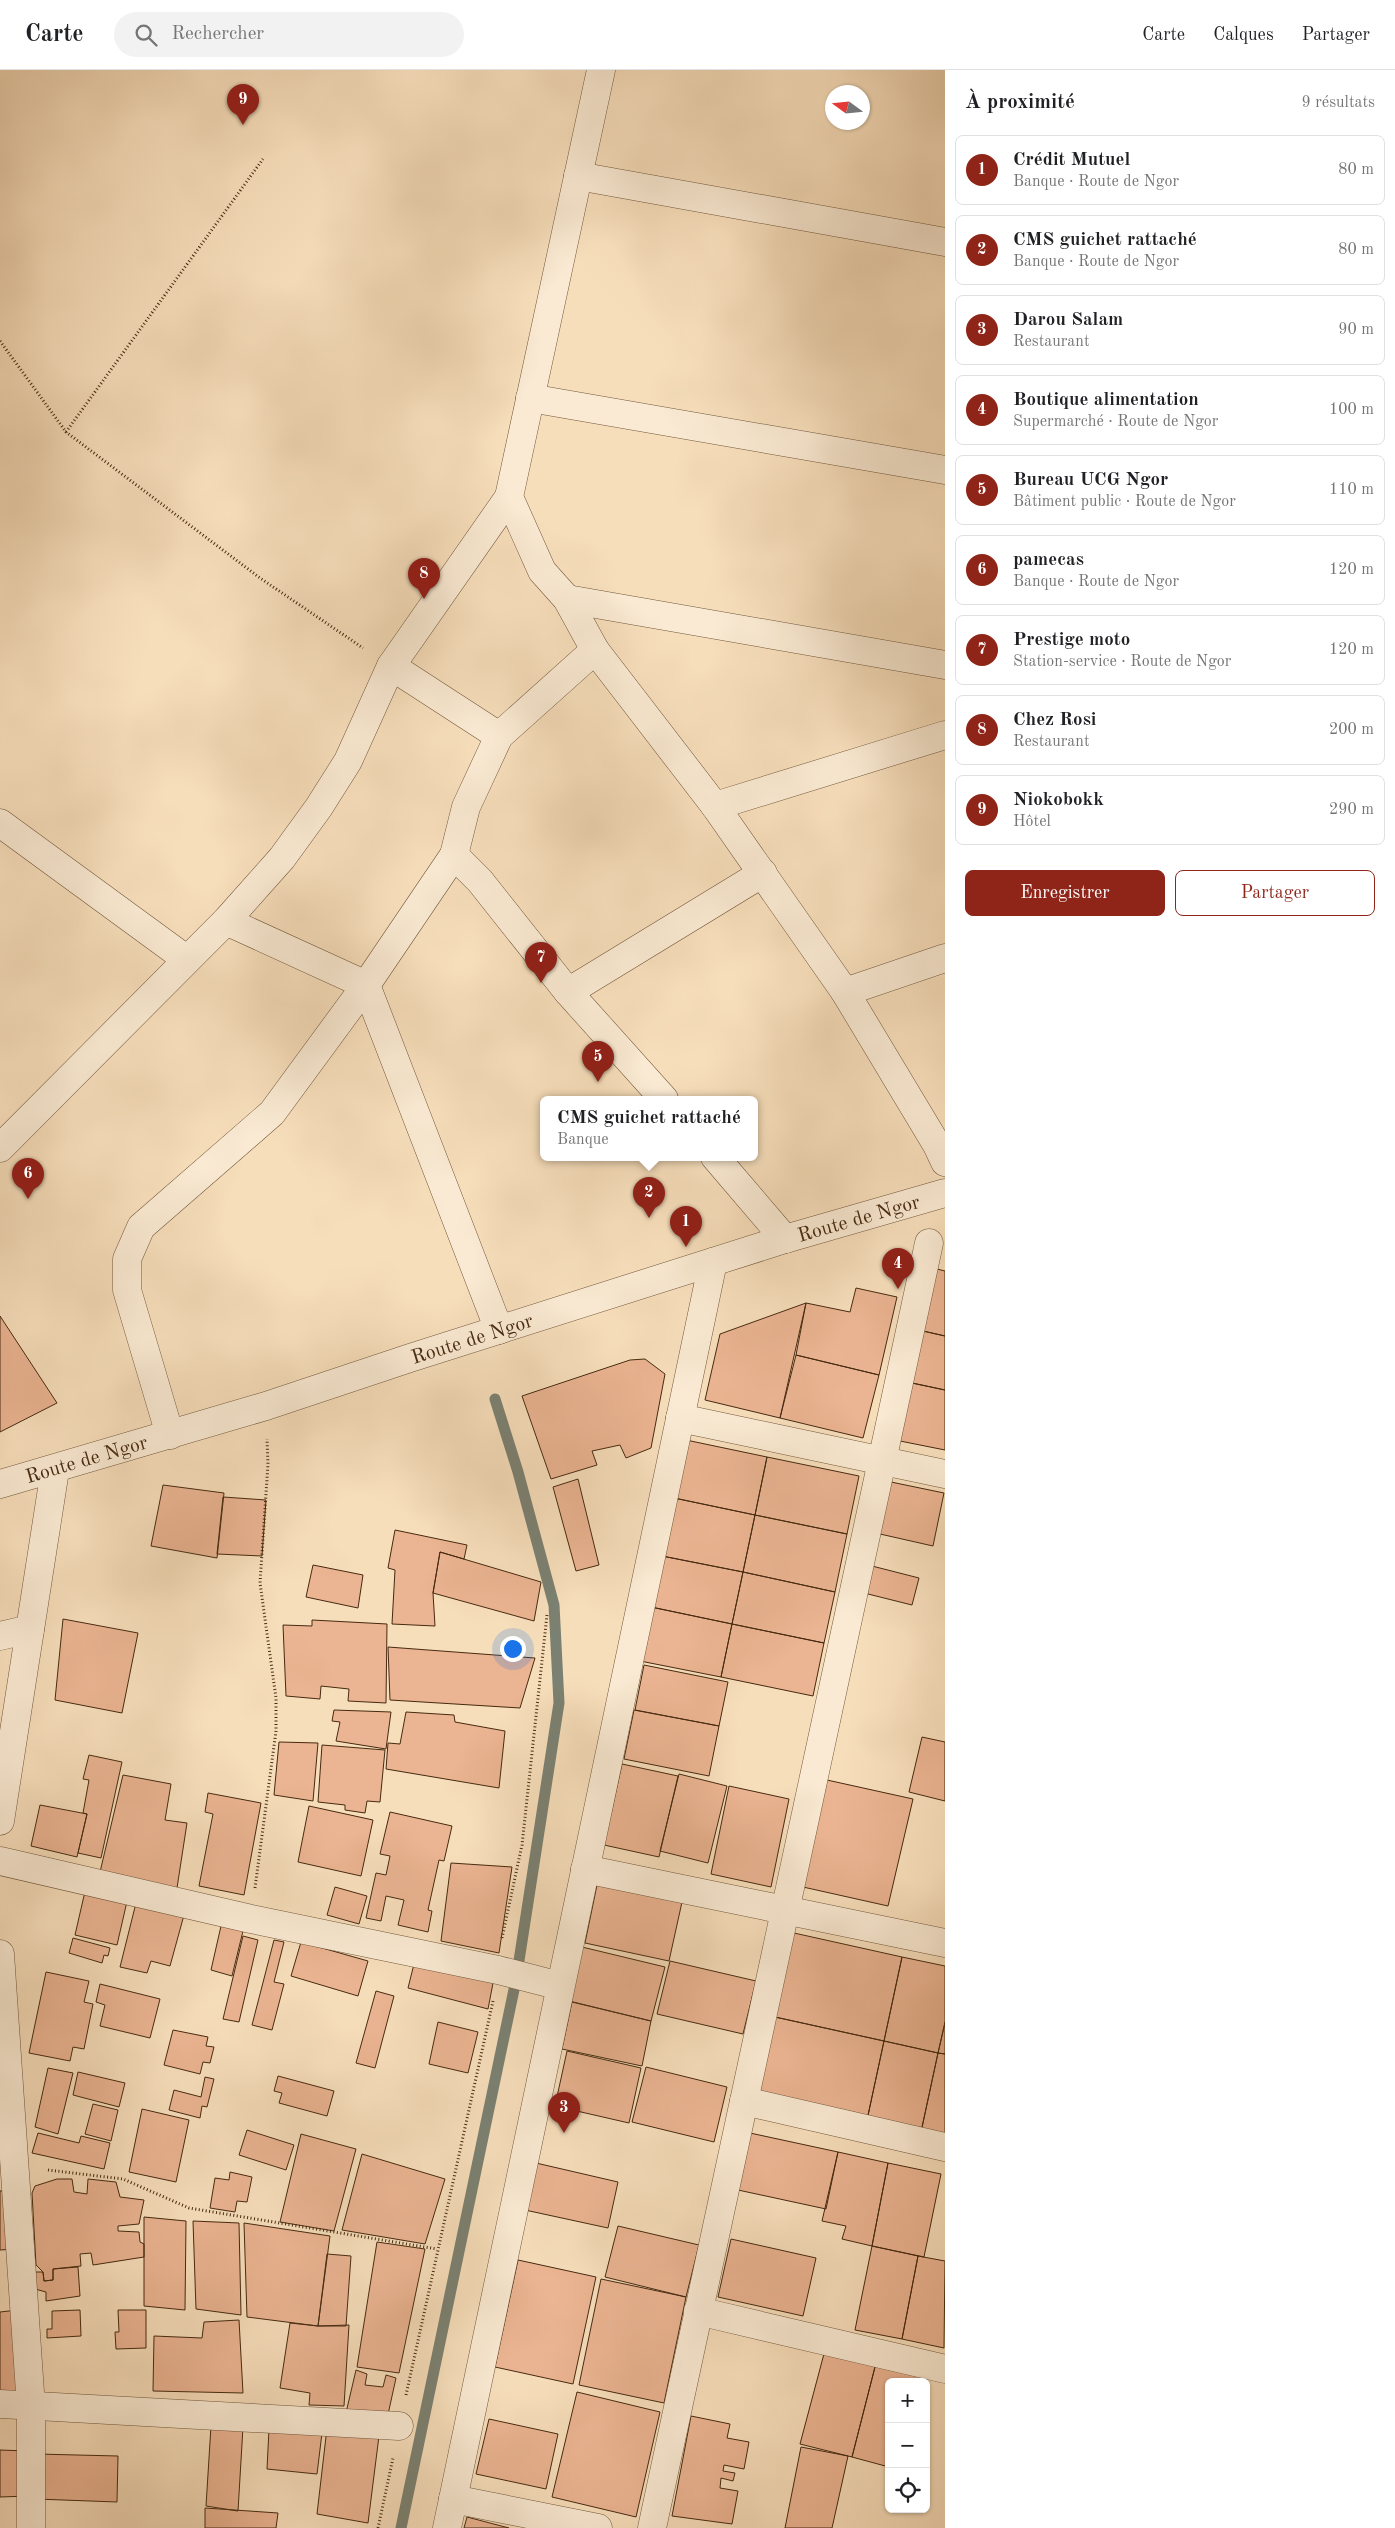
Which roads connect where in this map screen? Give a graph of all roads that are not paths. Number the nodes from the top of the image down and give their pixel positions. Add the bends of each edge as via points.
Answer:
1 (601, 70) edge
2 (578, 176) junction
3 (945, 242) edge
4 (530, 398) junction
5 (945, 470) edge
6 (509, 497) junction
7 (568, 599) junction
8 (595, 650) junction
9 (945, 665) edge
10 (391, 666) junction
11 (945, 735) edge
12 (499, 736) junction
13 (715, 806) junction
14 (0, 822) edge
15 (454, 855) junction
16 (763, 873) junction
17 (226, 921) junction
18 (945, 958) edge
19 (186, 960) junction
20 (366, 985) junction
21 (568, 992) junction
22 (845, 992) junction
23 (661, 1096) edge
24 (0, 1148) edge
25 (718, 1161) edge
26 (945, 1162) edge
27 (945, 1193) edge
28 (902, 1204) junction
29 (785, 1238) junction
30 (937, 1244) edge
31 (712, 1262) junction
32 (499, 1330) junction
33 (680, 1418) junction
34 (170, 1435) junction
35 (882, 1460) junction
36 (55, 1470) junction
37 (945, 1474) edge
38 (0, 1484) edge
39 (30, 1629) junction
40 (0, 1636) edge
41 (0, 1821) edge
42 (0, 1861) edge
43 (585, 1869) junction
44 (786, 1908) junction
45 (945, 1943) edge
46 (0, 1954) edge
47 (548, 1983) junction
48 (744, 2101) junction
49 (945, 2146) edge
50 (7, 2169) edge
51 (698, 2311) junction
52 (945, 2369) edge
53 (0, 2404) edge
54 (31, 2407) junction
55 (399, 2426) road end
56 (453, 2499) junction
57 (31, 2528) edge
58 (447, 2528) edge
59 (598, 2528) edge
60 (652, 2528) edge

1 - 2 street
2 - 3 street
2 - 4 street
4 - 5 street
4 - 6 street
6 - 7 street via 542,571
6 - 10 street
7 - 8 street
7 - 9 street
8 - 12 street
8 - 13 street
10 - 12 street
10 - 17 street via 348,761 319,807 282,858
11 - 13 street
12 - 15 street via 466,807
13 - 16 street
14 - 19 street
15 - 20 street
15 - 21 street via 480,881
16 - 21 street
16 - 22 street
17 - 19 street
17 - 20 street
18 - 22 street
19 - 24 street
20 - 32 street
20 - 34 street via 272,1113 141,1227 127,1259 128,1290
21 - 23 street
22 - 26 street
25 - 29 street
27 - 28 street, Route de Ngor
28 - 29 street, Route de Ngor
28 - 30 street
29 - 31 street, Route de Ngor
30 - 35 street
31 - 32 street, Route de Ngor
31 - 33 street
32 - 34 street, Route de Ngor
33 - 35 street
33 - 43 street
34 - 36 street, Route de Ngor
35 - 37 street
35 - 44 street
36 - 38 street, Route de Ngor
36 - 39 street
39 - 40 street
39 - 41 street
42 - 47 street
43 - 44 street
43 - 47 street
44 - 45 street
44 - 48 street
46 - 50 street
47 - 56 street
48 - 49 street
48 - 51 street
50 - 54 street
51 - 52 street
51 - 60 street
53 - 54 street
54 - 55 street
54 - 57 street
56 - 58 street
56 - 59 street

